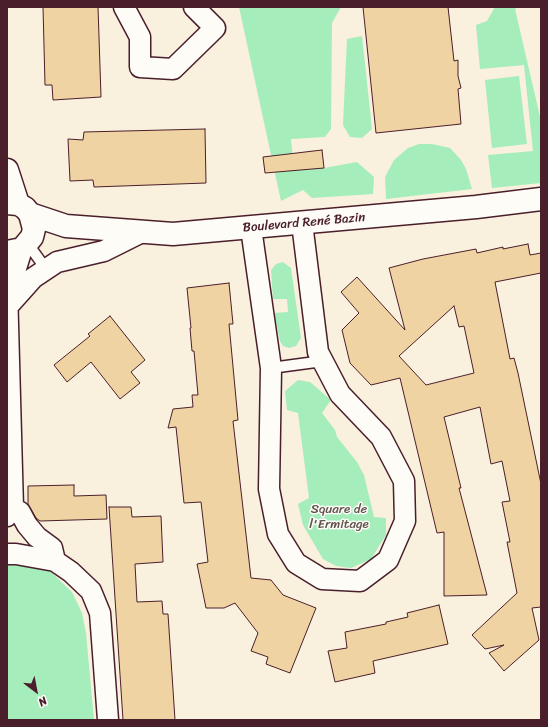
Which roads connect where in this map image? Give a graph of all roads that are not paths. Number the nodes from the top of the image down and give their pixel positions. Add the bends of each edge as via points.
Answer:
1 (124, 7) edge
2 (194, 7) edge
3 (7, 170) edge
4 (541, 199) edge
5 (18, 207) edge
6 (302, 223) junction
7 (66, 226) junction
8 (251, 228) junction
9 (142, 232) junction
10 (22, 245) edge
11 (46, 269) junction
12 (8, 296) edge
13 (323, 361) junction
14 (271, 368) junction
15 (10, 512) edge
16 (7, 554) edge
17 (55, 560) junction
18 (108, 720) edge

1 - 2 street via 140,37 140,67 173,69 214,28
3 - 5 main road
4 - 6 main road, Boulevard René Bazin
5 - 7 main road, Boulevard René Bazin
5 - 10 main road via 33,221
6 - 8 main road, Boulevard René Bazin
6 - 13 street via 318,352
7 - 9 main road, Boulevard René Bazin
7 - 10 main road, Boulevard René Bazin
8 - 9 main road, Boulevard René Bazin via 173,234
8 - 14 street
9 - 11 street via 104,251 57,262
10 - 11 lane
10 - 12 street
11 - 12 street
12 - 15 street
13 - 14 lane
13 - 14 street via 340,394 381,437 404,482 404,521 388,560 360,581 322,579 296,563 278,534 269,489
15 - 17 street via 20,512 27,526 52,548
16 - 17 street
17 - 18 street via 91,592 100,614

